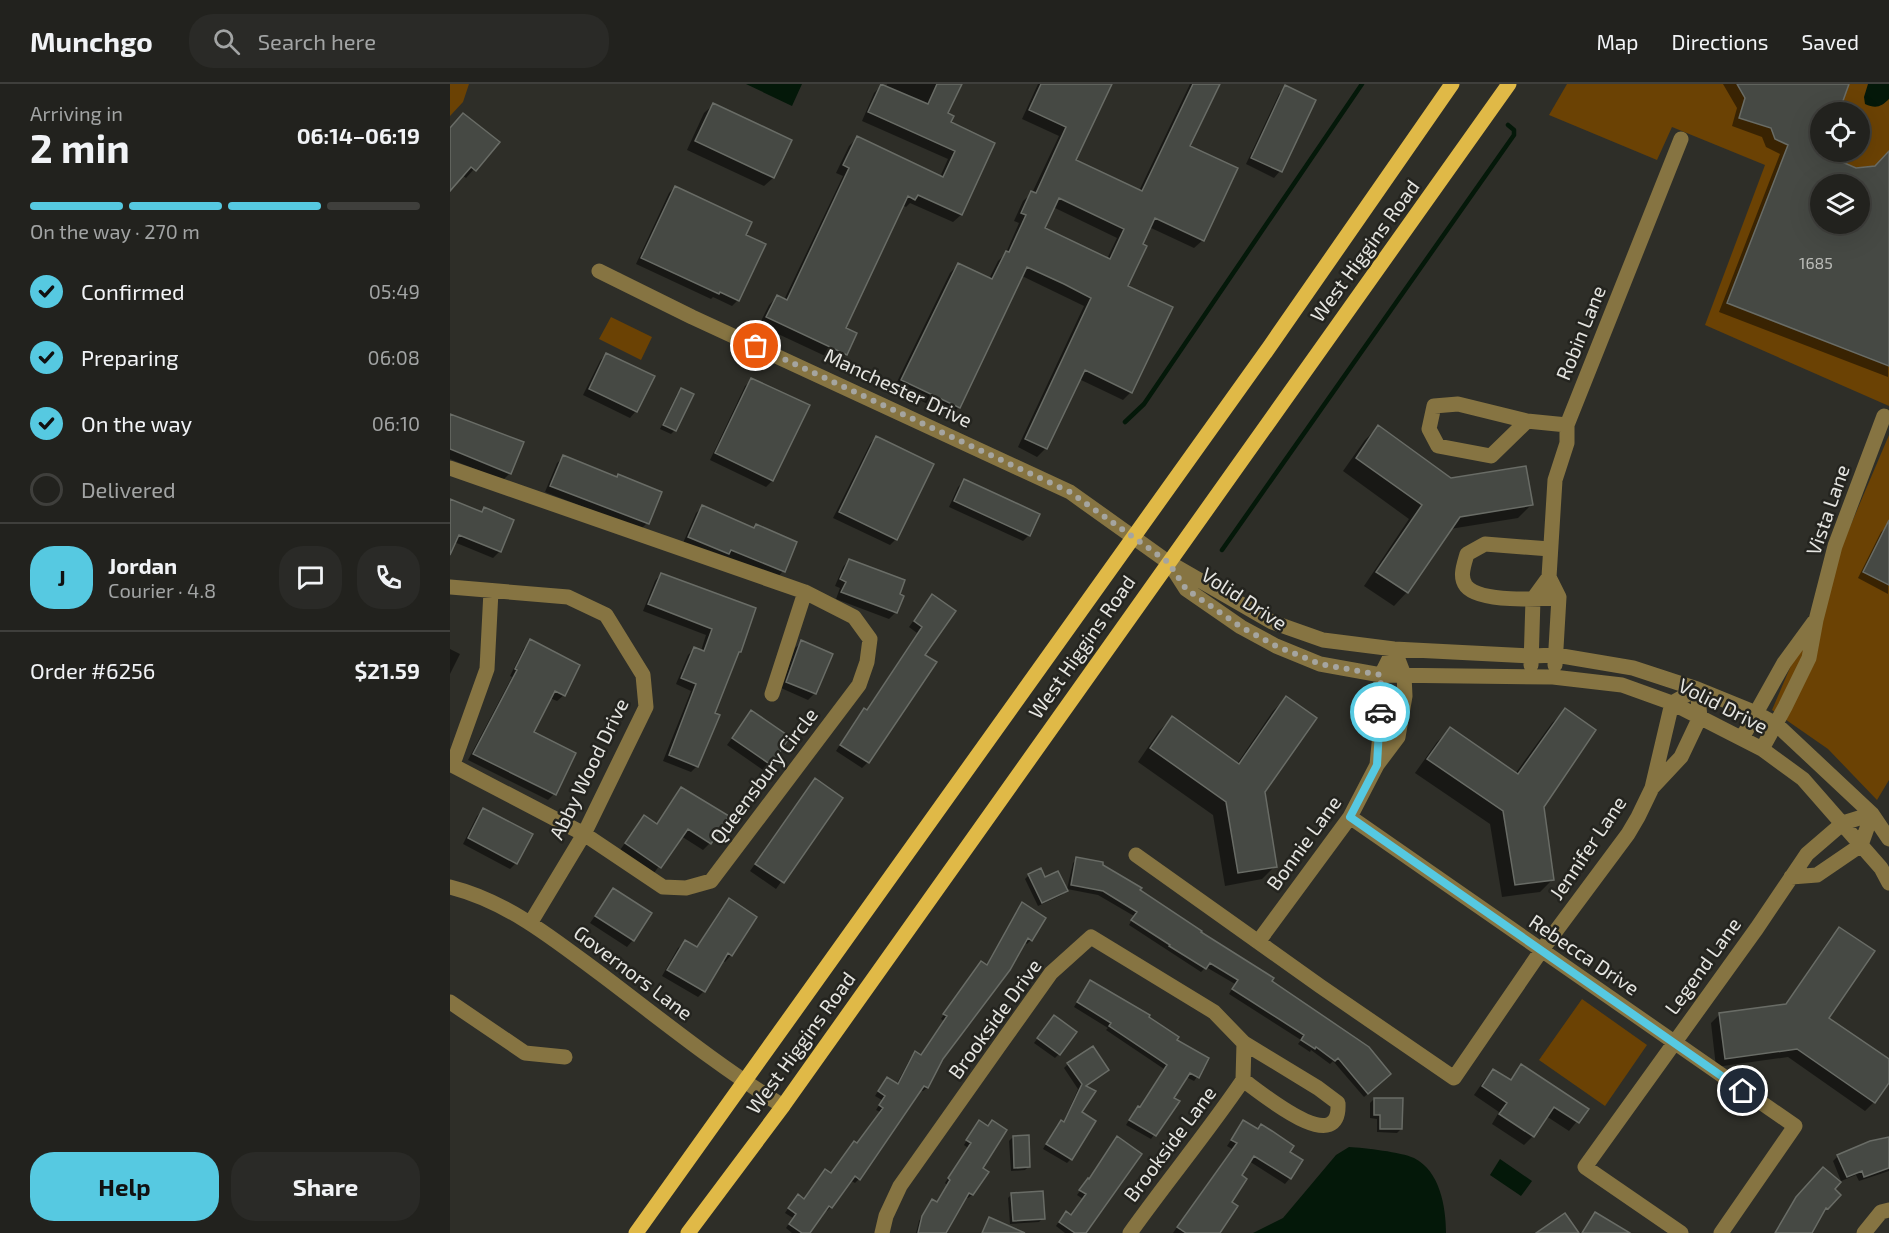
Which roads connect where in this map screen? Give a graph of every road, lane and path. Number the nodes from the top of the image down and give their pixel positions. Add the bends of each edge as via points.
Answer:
1 (1452, 84) edge
2 (1509, 84) edge
3 (1681, 139) dead end
4 (599, 271) dead end
5 (1884, 416) dead end
6 (1527, 421) junction
7 (1567, 425) junction
8 (450, 468) edge
9 (1132, 536) junction
10 (1550, 549) junction
11 (1168, 562) junction
12 (1549, 577) junction
13 (450, 587) edge
14 (490, 591) junction
15 (805, 592) junction
16 (1559, 597) junction
17 (1533, 599) junction
18 (1816, 620) junction
19 (1395, 649) junction
20 (1556, 655) junction
21 (1532, 657) junction
22 (1381, 675) junction
23 (1404, 675) junction
24 (1553, 676) junction
25 (1530, 677) junction
26 (1697, 689) junction
27 (772, 694) dead end
28 (1672, 703) junction
29 (1756, 713) junction
30 (1700, 717) junction
31 (1776, 724) junction
32 (1742, 738) junction
33 (1762, 749) junction
34 (451, 764) edge
35 (1377, 765) junction
36 (1652, 788) junction
37 (1872, 814) junction
38 (1350, 817) junction
39 (1843, 823) junction
40 (584, 834) junction
41 (1889, 839) edge
42 (1861, 845) junction
43 (1136, 855) dead end
44 (1791, 877) junction
45 (1889, 883) edge
46 (450, 886) edge
47 (531, 922) junction
48 (1258, 942) junction
49 (1541, 951) junction
50 (450, 1002) edge
51 (1674, 1041) junction
52 (1244, 1043) junction
53 (565, 1057) dead end
54 (1243, 1080) junction
55 (745, 1082) junction
56 (783, 1106) junction
57 (1889, 1210) edge
58 (636, 1233) edge
59 (688, 1233) edge
60 (882, 1233) edge
61 (1130, 1233) edge
62 (1681, 1233) edge
63 (1721, 1233) edge
64 (1864, 1233) edge

1 - 9 main road, West Higgins Road
2 - 11 main road, West Higgins Road
3 - 7 street, Robin Lane
4 - 9 street, Manchester Drive via 1070,492
5 - 18 street, Vista Lane via 1834,546
6 - 6 street via 1458,404 1434,406 1429,429 1438,446 1491,456
6 - 7 street
7 - 10 street, Robin Lane via 1567,443 1555,480
8 - 15 street, Queensbury Circle
9 - 11 street, Manchester Drive
9 - 55 main road, West Higgins Road
10 - 12 street, Robin Lane
10 - 17 street via 1485,544 1467,554 1461,572 1466,586 1478,594
11 - 19 street, Volid Drive via 1272,622 1323,640
11 - 22 street, Volid Drive via 1186,589 1276,646 1320,664
11 - 56 main road, West Higgins Road
12 - 16 street, Robin Lane
12 - 17 street
13 - 14 street, Abby Wood Drive
14 - 34 street via 487,669
14 - 40 street, Abby Wood Drive via 568,597 606,615 643,675 646,707
15 - 27 street
15 - 40 street, Queensbury Circle via 854,617 870,639 867,662 859,685 711,881 686,888 663,887
16 - 17 street
16 - 20 street, Robin Lane
17 - 21 street
18 - 29 street, Vista Lane via 1784,663
18 - 31 street, Vista Lane via 1809,658
19 - 21 street, Volid Drive
19 - 22 street, Bonnie Lane
19 - 23 street, Bonnie Lane
20 - 21 street, Volid Drive
20 - 24 street, Robin Lane
20 - 26 street, Volid Drive via 1633,668
21 - 25 street
22 - 23 street, Volid Drive
22 - 35 street, Bonnie Lane
23 - 25 street, Volid Drive
23 - 35 street, Bonnie Lane via 1405,696 1398,737
24 - 25 street, Volid Drive
24 - 28 street, Volid Drive via 1622,685
26 - 28 street
26 - 29 street, Volid Drive
26 - 30 street
28 - 30 street, Volid Drive
28 - 36 street, Jennifer Lane
29 - 31 street, Volid Drive
29 - 32 street, Vista Lane
30 - 32 street, Volid Drive
30 - 36 street, Jennifer Lane via 1681,757
31 - 33 street, Vista Lane
31 - 37 street, Volid Drive
32 - 33 street, Volid Drive
33 - 39 street, Volid Drive via 1803,779
34 - 40 street, Queensbury Circle
35 - 38 street, Bonnie Lane
36 - 49 street, Jennifer Lane via 1628,834
37 - 39 street, Legend Lane
37 - 41 street, Volid Drive
37 - 42 street
38 - 48 street, Bonnie Lane
38 - 49 street, Rebecca Drive
39 - 42 street, Volid Drive
39 - 44 street, Legend Lane via 1807,854
40 - 47 street, Abby Wood Drive
42 - 44 street via 1817,875
42 - 45 street, Volid Drive
43 - 48 street
44 - 51 street, Legend Lane
46 - 47 street, Governors Lane
47 - 55 street, Governors Lane
48 - 49 street, Jennifer Lane via 1454,1078
49 - 51 street, Rebecca Drive
50 - 53 street via 525,1053
51 - 62 street, Legend Lane via 1585,1167
51 - 63 street, Rebecca Drive via 1795,1126
52 - 54 street
52 - 54 street via 1338,1102 1338,1113 1326,1127 1314,1125
52 - 60 street, Brookside Drive via 1214,1012 1091,937 1052,973 900,1186
54 - 61 street, Brookside Lane
55 - 56 street, Governors Lane
55 - 58 main road, West Higgins Road
56 - 59 main road, West Higgins Road
57 - 64 street via 1881,1212

